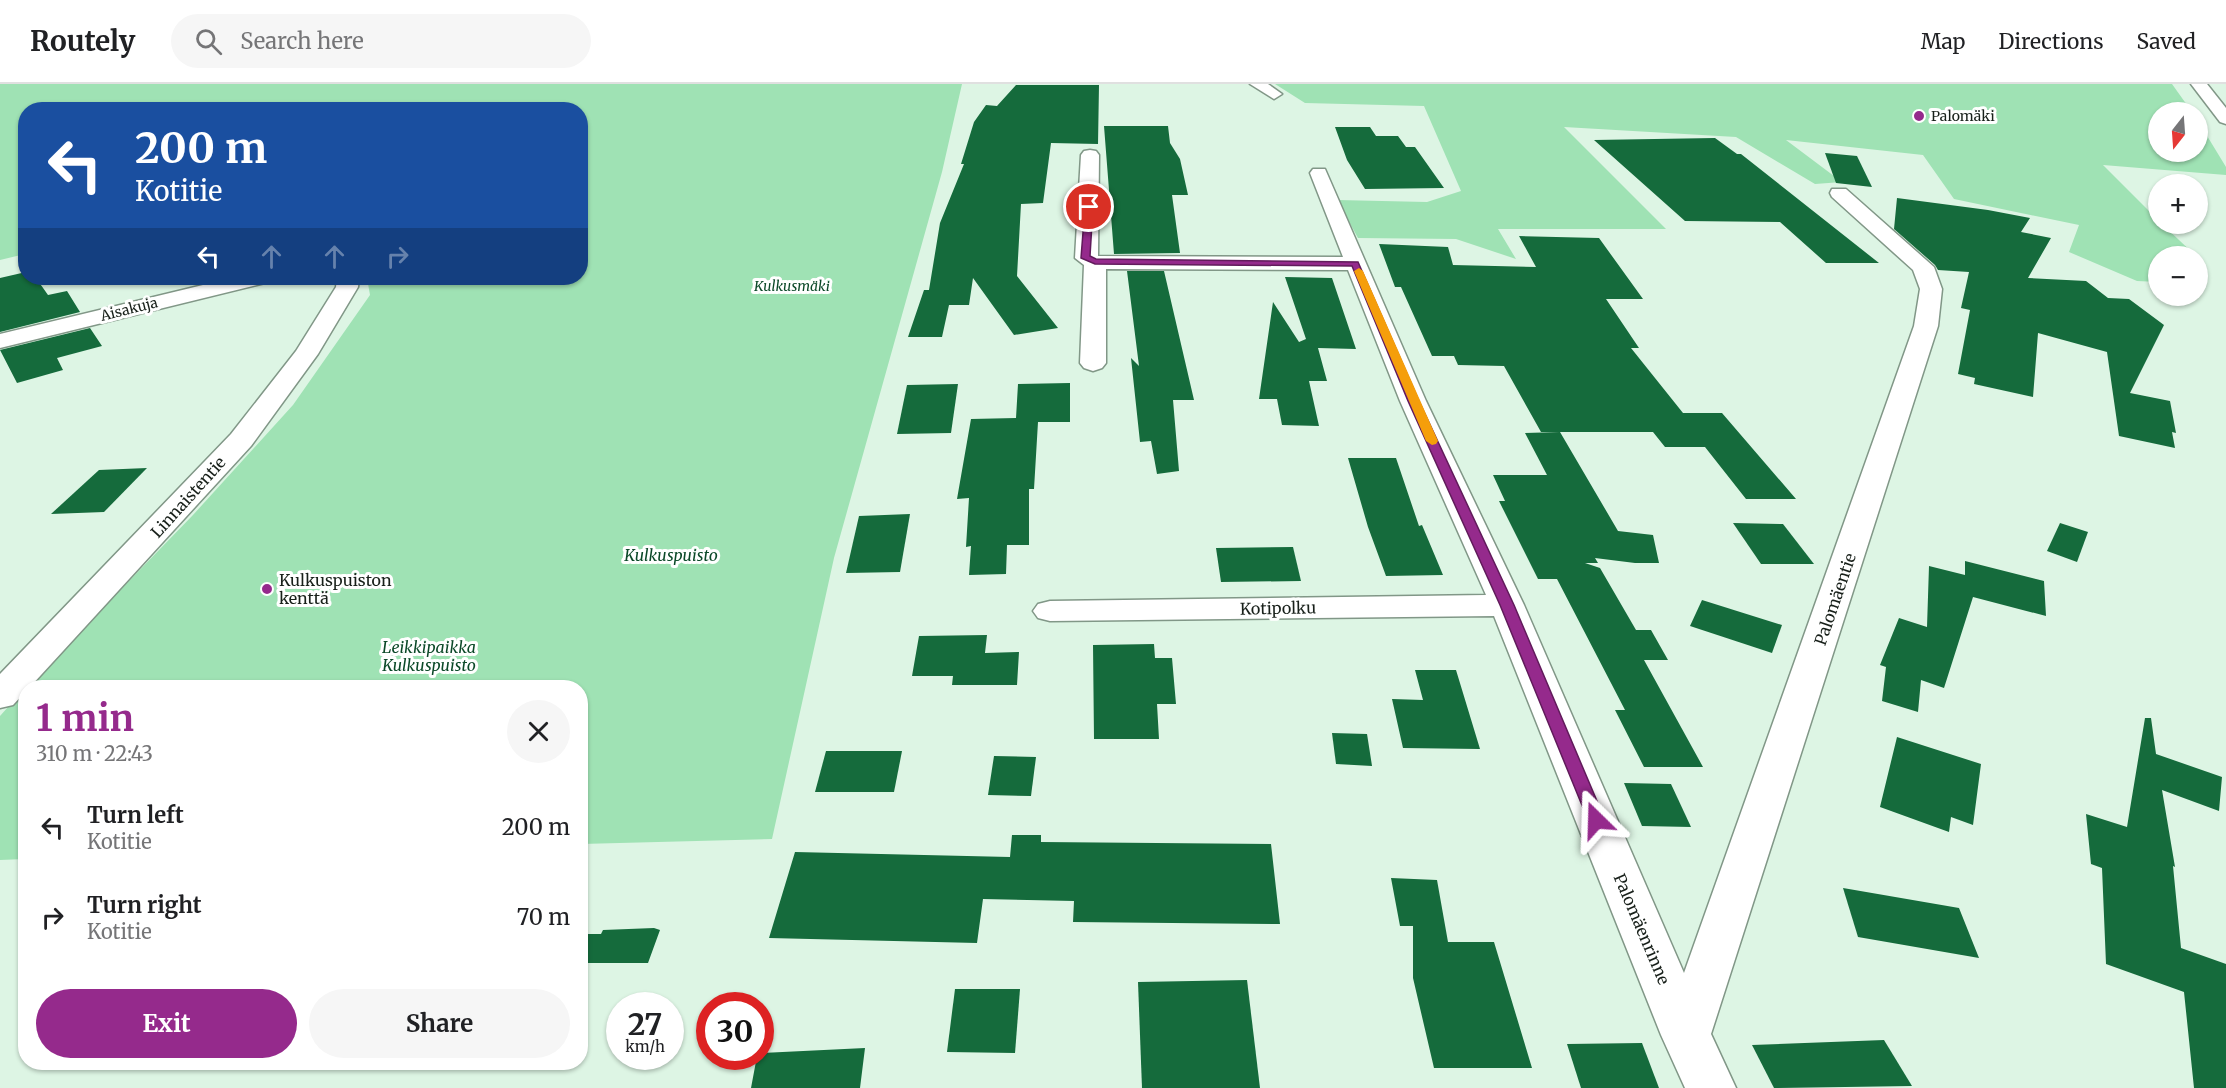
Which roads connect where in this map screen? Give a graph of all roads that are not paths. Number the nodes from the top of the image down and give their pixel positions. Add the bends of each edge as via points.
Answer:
1 (1258, 84) edge
2 (2199, 84) edge
3 (1274, 94) dead end
4 (2226, 118) edge
5 (1090, 155) dead end
6 (1319, 173) dead end
7 (1839, 193) dead end
8 (1095, 262) junction
9 (1355, 264) junction
10 (228, 285) edge
11 (347, 285) edge
12 (0, 341) edge
13 (1093, 363) dead end
14 (1507, 605) junction
15 (1050, 611) dead end
16 (0, 696) edge
17 (1686, 1035) junction
18 (1711, 1088) edge

1 - 3 street
2 - 4 street
5 - 8 street via 1086,258
6 - 9 street, Palomäenrinne
7 - 17 street, Palomäentie via 1923,267 1931,289 1926,326
8 - 9 street
8 - 13 street
9 - 14 street, Palomäenrinne
10 - 12 street, Aisakuja
11 - 16 street, Linnaistentie via 306,354 241,440
14 - 15 street, Kotipolku
14 - 17 street, Palomäenrinne
17 - 18 street, Palomäenrinne

